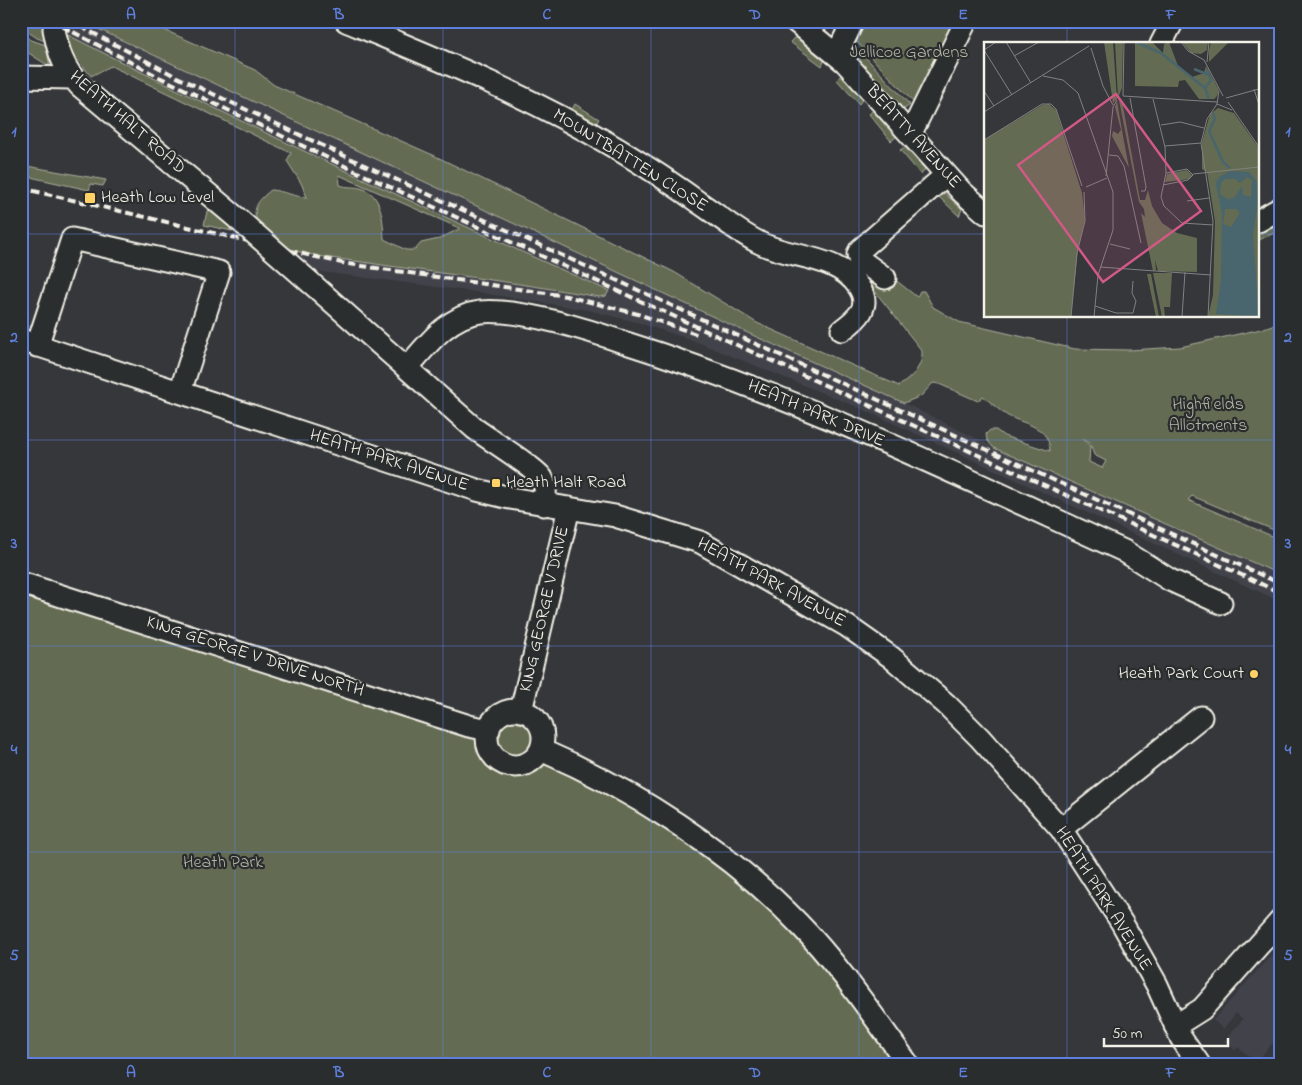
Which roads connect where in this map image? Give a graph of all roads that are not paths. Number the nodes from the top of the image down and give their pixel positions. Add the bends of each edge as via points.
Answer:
1 (346, 21) edge
2 (795, 21) edge
3 (853, 21) edge
4 (966, 21) edge
5 (1173, 21) edge
6 (54, 28) dead end
7 (1163, 42) edge
8 (837, 54) junction
9 (21, 77) edge
10 (72, 78) junction
11 (911, 134) junction
12 (946, 175) junction
13 (1281, 208) edge
14 (984, 211) edge
15 (1260, 220) edge
16 (884, 278) dead end
17 (842, 330) dead end
18 (29, 343) edge
19 (407, 368) junction
20 (180, 392) junction
21 (544, 504) junction
22 (569, 508) junction
23 (21, 583) edge
24 (1221, 603) dead end
25 (521, 711) junction
26 (1201, 717) dead end
27 (489, 730) junction
28 (541, 750) junction
29 (1060, 829) junction
30 (1281, 920) edge
31 (1175, 1026) junction
32 (908, 1064) edge
33 (1199, 1064) edge

1 - 17 street, MOUNTBATTEN CLOSE via 446,61 530,100 616,147 757,242 784,253 822,261 845,273 860,288 864,299 858,318
2 - 8 street, BEATTY AVENUE
3 - 8 street
4 - 11 street
5 - 7 street
6 - 10 street, HEATH HALT ROAD via 60,57
8 - 11 street, BEATTY AVENUE
9 - 10 street
10 - 19 street, HEATH HALT ROAD, bridge
11 - 12 street, BEATTY AVENUE
12 - 14 street, BEATTY AVENUE
12 - 16 street via 860,250 859,259
13 - 15 street
18 - 20 street, HEATH PARK AVENUE
18 - 20 street via 72,239 219,272
19 - 21 street, HEATH HALT ROAD via 481,434 536,471 546,486
19 - 24 street, HEATH PARK DRIVE via 444,328 466,316 494,312 575,327 663,354 766,392 1124,551 1170,580
20 - 21 street, HEATH PARK AVENUE via 477,490
21 - 22 street, HEATH PARK AVENUE
22 - 25 street, KING GEORGE V DRIVE
22 - 29 street, HEATH PARK AVENUE via 615,516 700,542 862,634 946,704 1004,763
23 - 27 street, KING GEORGE V DRIVE NORTH
25 - 27 street via 505,712
25 - 28 street via 530,714 542,728
26 - 29 street
27 - 28 street via 488,740 494,756 508,765 526,764
28 - 32 street via 650,807 758,885 836,965
29 - 31 street, HEATH PARK AVENUE via 1122,924 1157,985
30 - 31 street via 1202,1009
31 - 33 street, HEATH PARK AVENUE

